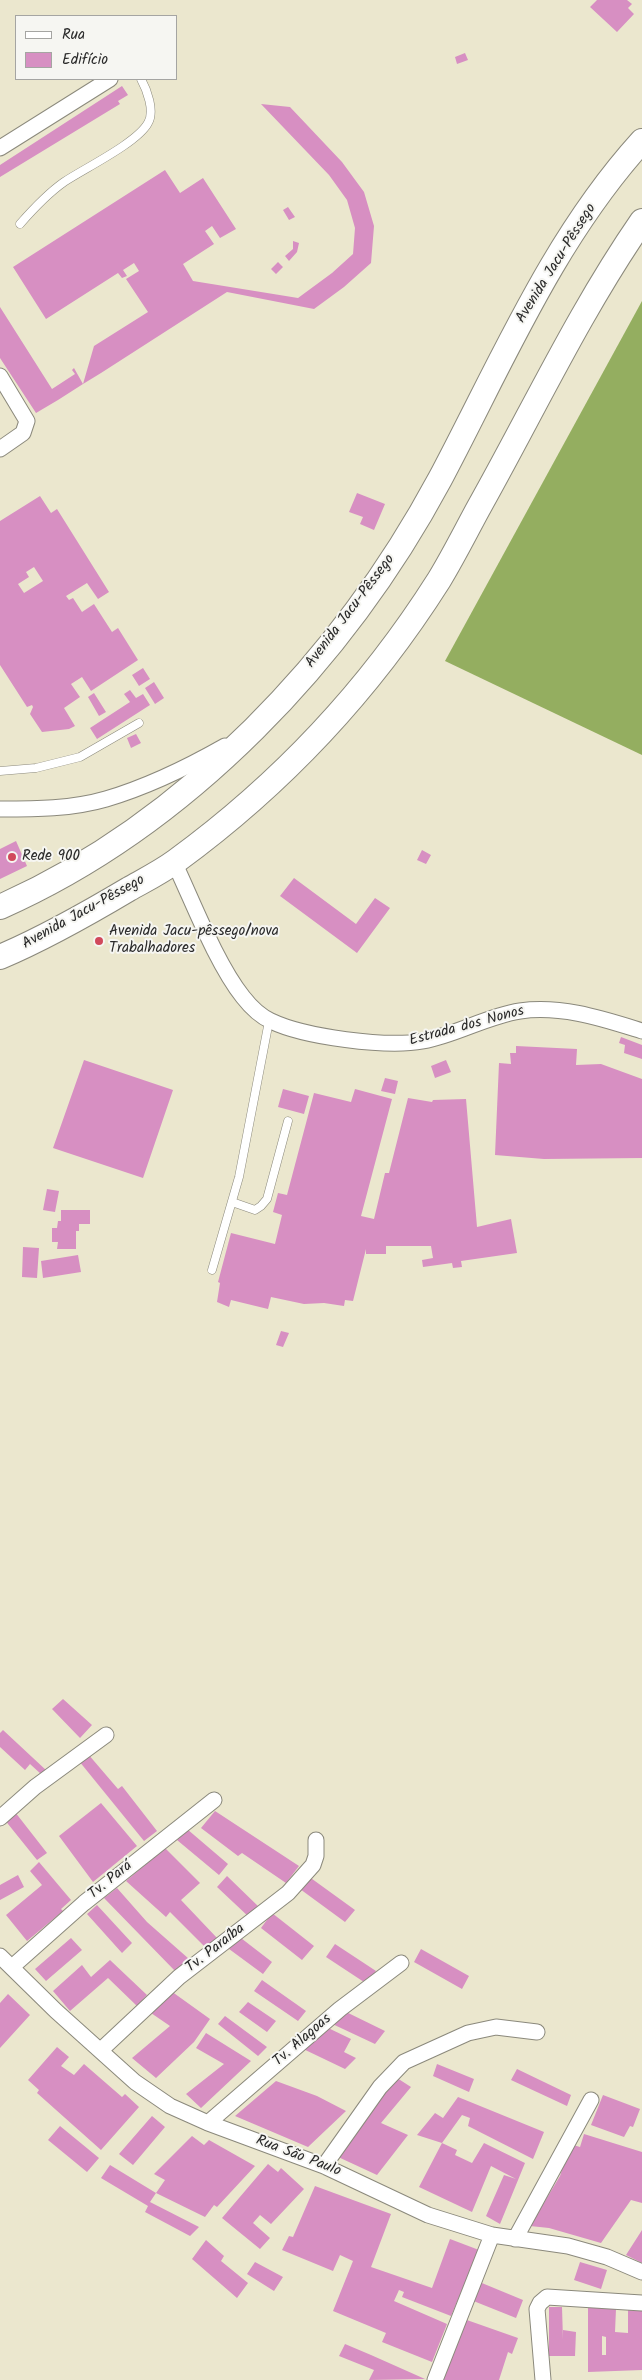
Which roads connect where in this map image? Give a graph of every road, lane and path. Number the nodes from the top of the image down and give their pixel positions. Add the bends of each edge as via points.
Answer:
1 (108, 80) edge
2 (142, 80) edge
3 (642, 142) edge
4 (0, 148) edge
5 (642, 221) edge
6 (20, 224) dead end
7 (0, 376) edge
8 (0, 449) edge
9 (139, 723) dead end
10 (252, 730) junction
11 (0, 771) edge
12 (0, 809) edge
13 (174, 862) junction
14 (0, 908) edge
15 (0, 957) edge
16 (269, 1021) junction
17 (642, 1031) edge
18 (288, 1121) dead end
19 (232, 1202) junction
20 (212, 1270) dead end
21 (106, 1735) dead end
22 (214, 1800) dead end
23 (0, 1818) edge
24 (316, 1840) dead end
25 (0, 1956) edge
26 (401, 1963) dead end
27 (12, 1967) junction
28 (537, 2032) dead end
29 (101, 2050) junction
30 (591, 2100) dead end
31 (208, 2123) junction
32 (324, 2166) junction
33 (492, 2235) junction
34 (515, 2239) junction
35 (642, 2272) edge
36 (642, 2303) edge
37 (435, 2380) edge
38 (543, 2380) edge

1 - 4 street
2 - 6 lane via 150,109 149,122 137,136 63,182 43,198
3 - 10 highway, Avenida Jacu-Pêssego via 581,222 527,307 438,481 383,574 339,633
5 - 13 highway, Avenida Jacu-Pêssego via 576,328 439,578 392,648 338,714 288,766
7 - 8 street via 28,422 23,433
9 - 11 lane via 80,757 36,768
10 - 12 street via 198,762 106,799 58,808
10 - 14 highway, Avenida Jacu-Pêssego via 198,781 146,823 81,864
13 - 15 highway, Avenida Jacu-Pêssego via 100,907
13 - 16 street, Estrada dos Nonos via 223,965 242,996
16 - 17 street, Estrada dos Nonos via 307,1032 394,1044 424,1041 521,1010 599,1017
16 - 19 lane
18 - 19 lane via 267,1198 255,1210
19 - 20 lane
21 - 23 street
22 - 27 street, Tv. Pará via 84,1903
24 - 29 street, Tv. Paraíba via 313,1864 288,1893 180,1977
25 - 27 street, Rua São Paulo
26 - 31 street, Tv. Alagoas via 340,2009
27 - 29 street, Rua São Paulo
28 - 32 street via 496,2027 468,2032 404,2062 380,2087
29 - 31 street, Rua São Paulo via 142,2087 170,2106
30 - 34 street
31 - 32 street, Rua São Paulo
32 - 33 street, Rua São Paulo via 428,2215
33 - 34 street, Rua São Paulo
33 - 37 street
34 - 35 street, Rua São Paulo via 568,2246 607,2257
36 - 38 street via 547,2297 537,2309

